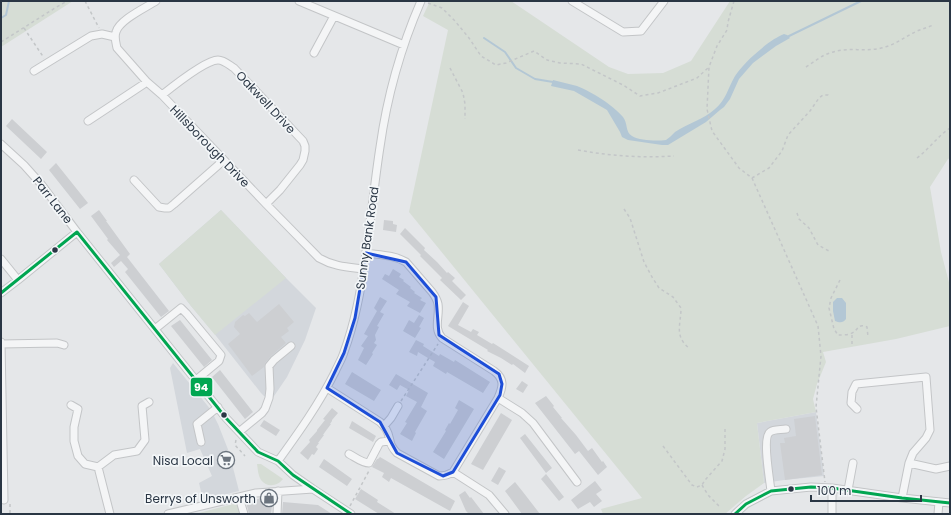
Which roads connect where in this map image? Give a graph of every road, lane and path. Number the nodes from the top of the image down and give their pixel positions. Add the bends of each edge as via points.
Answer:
1 (67, 1) edge
2 (85, 1) edge
3 (156, 1) edge
4 (298, 1) edge
5 (422, 1) edge
6 (572, 1) edge
7 (664, 1) edge
8 (734, 1) edge
9 (334, 16) junction
10 (933, 26) dead end
11 (24, 28) junction
12 (102, 34) junction
13 (115, 36) junction
14 (1, 42) edge
15 (404, 45) junction
16 (314, 53) dead end
17 (48, 63) junction
18 (709, 67) junction
19 (806, 67) dead end
20 (450, 68) dead end
21 (34, 71) dead end
22 (147, 82) junction
23 (162, 95) junction
24 (830, 96) dead end
25 (465, 119) dead end
26 (88, 121) dead end
27 (950, 128) edge
28 (1, 144) edge
29 (578, 150) dead end
30 (674, 156) dead end
31 (917, 158) dead end
32 (224, 160) junction
33 (752, 178) junction
34 (134, 180) dead end
35 (266, 204) junction
36 (624, 210) dead end
37 (797, 213) dead end
38 (77, 232) junction
39 (829, 251) dead end
40 (366, 253) junction
41 (1, 259) edge
42 (364, 269) junction
43 (18, 280) junction
44 (840, 280) dead end
45 (1, 293) edge
46 (155, 329) junction
47 (852, 333) junction
48 (868, 337) dead end
49 (442, 338) junction
50 (59, 342) dead end
51 (1, 343) edge
52 (852, 344) dead end
53 (291, 346) dead end
54 (690, 348) dead end
55 (196, 380) junction
56 (327, 388) junction
57 (498, 398) junction
58 (149, 402) dead end
59 (71, 405) dead end
60 (398, 406) joint
61 (218, 408) junction
62 (857, 409) dead end
63 (1, 413) edge
64 (384, 426) junction
65 (725, 429) dead end
66 (786, 429) dead end
67 (239, 432) junction
68 (389, 441) junction
69 (201, 442) dead end
70 (663, 446) dead end
71 (348, 454) dead end
72 (245, 456) dead end
73 (278, 461) junction
74 (853, 463) dead end
75 (909, 463) junction
76 (368, 464) junction
77 (950, 466) edge
78 (98, 467) junction
79 (453, 472) junction
80 (577, 482) dead end
81 (702, 485) junction
82 (2, 486) edge
83 (829, 488) junction
84 (313, 489) junction
85 (278, 490) junction
86 (848, 490) junction
87 (771, 491) junction
88 (239, 496) junction
89 (902, 498) junction
90 (4, 500) dead end
91 (939, 502) junction
92 (950, 503) edge
93 (721, 508) dead end
94 (349, 513) edge
95 (110, 514) edge
96 (168, 514) edge
97 (244, 514) edge
98 (277, 514) edge
99 (505, 514) edge
100 (735, 514) edge
101 (832, 514) edge
102 (938, 514) edge

1 - 11 path
2 - 12 path
3 - 13 street via 124,20
4 - 9 street
5 - 15 street, Sunny Bank Road
5 - 18 path via 442,8 470,38 481,56 496,65 534,51 547,60 580,64 640,96 658,93 697,78
6 - 7 street via 623,32 642,31
8 - 18 path via 727,30
9 - 15 street
9 - 16 street
10 - 19 path via 874,50 853,49 828,53
11 - 14 path
11 - 17 path
12 - 13 street
12 - 17 street via 91,36
13 - 22 street, Hillsborough Drive via 117,48
15 - 40 street, Sunny Bank Road via 384,122
17 - 21 street
18 - 33 path via 707,109 712,131 739,168
20 - 25 path via 463,93
22 - 23 street, Hillsborough Drive
22 - 26 street
23 - 32 street, Hillsborough Drive
23 - 35 street, Oakwell Drive via 179,81 215,60 223,61 234,68 305,146 305,156 300,165
24 - 33 path via 823,95 819,98 788,135 782,151 769,168
27 - 31 path
28 - 38 street, Parr Lane via 33,174
29 - 30 path via 619,156
32 - 34 street via 169,208 159,207
32 - 35 street, Hillsborough Drive
33 - 83 path via 818,326 821,356 816,407
35 - 42 street, Hillsborough Drive via 319,258 329,264
36 - 54 path via 630,218 644,262 652,278 660,288 673,296 681,308 679,332 682,341
37 - 39 path via 818,245
38 - 43 street
38 - 46 street, Parr Lane
40 - 42 street, Sunny Bank Road
40 - 49 street via 393,257 406,262 436,297 437,332
41 - 43 street
42 - 56 street, Sunny Bank Road via 355,318 344,353
43 - 45 street
44 - 47 path via 829,308 838,335
46 - 55 street, Parr Lane
46 - 55 street via 181,308 221,355 219,362
47 - 48 path via 863,325
47 - 52 path
49 - 57 street via 499,374 502,384
49 - 60 path
50 - 51 street
51 - 63 street
53 - 67 street via 269,366 270,389 265,409
55 - 61 street, Parr Lane
56 - 64 street
56 - 73 street, Sunny Bank Road
57 - 79 street
57 - 80 street via 533,423
58 - 78 street via 142,406 145,440 137,451 114,455
59 - 78 street via 78,409 74,441 78,456 85,464
60 - 64 street
61 - 67 street, Parr Lane
61 - 69 street via 197,424
62 - 75 street via 851,403 856,384 926,377 930,430
63 - 82 street
64 - 68 street
65 - 81 path via 722,461
66 - 87 street via 771,432 766,440
67 - 72 path via 235,445
67 - 73 street, Parr Lane via 258,452
68 - 76 street via 379,444
68 - 79 street via 397,453 439,476
70 - 81 path via 692,485
71 - 76 street
73 - 84 street, Parr Lane
74 - 86 street
75 - 77 street via 936,469
75 - 89 street
76 - 94 path via 370,470
78 - 95 street
79 - 99 street via 489,495
81 - 93 path
82 - 90 street
83 - 86 street
83 - 87 street
83 - 101 street
84 - 85 street
84 - 94 street, Parr Lane
85 - 88 street
85 - 98 street
86 - 89 street
87 - 100 street via 746,504
88 - 96 street
88 - 97 street
89 - 91 street
91 - 92 street
91 - 102 street

